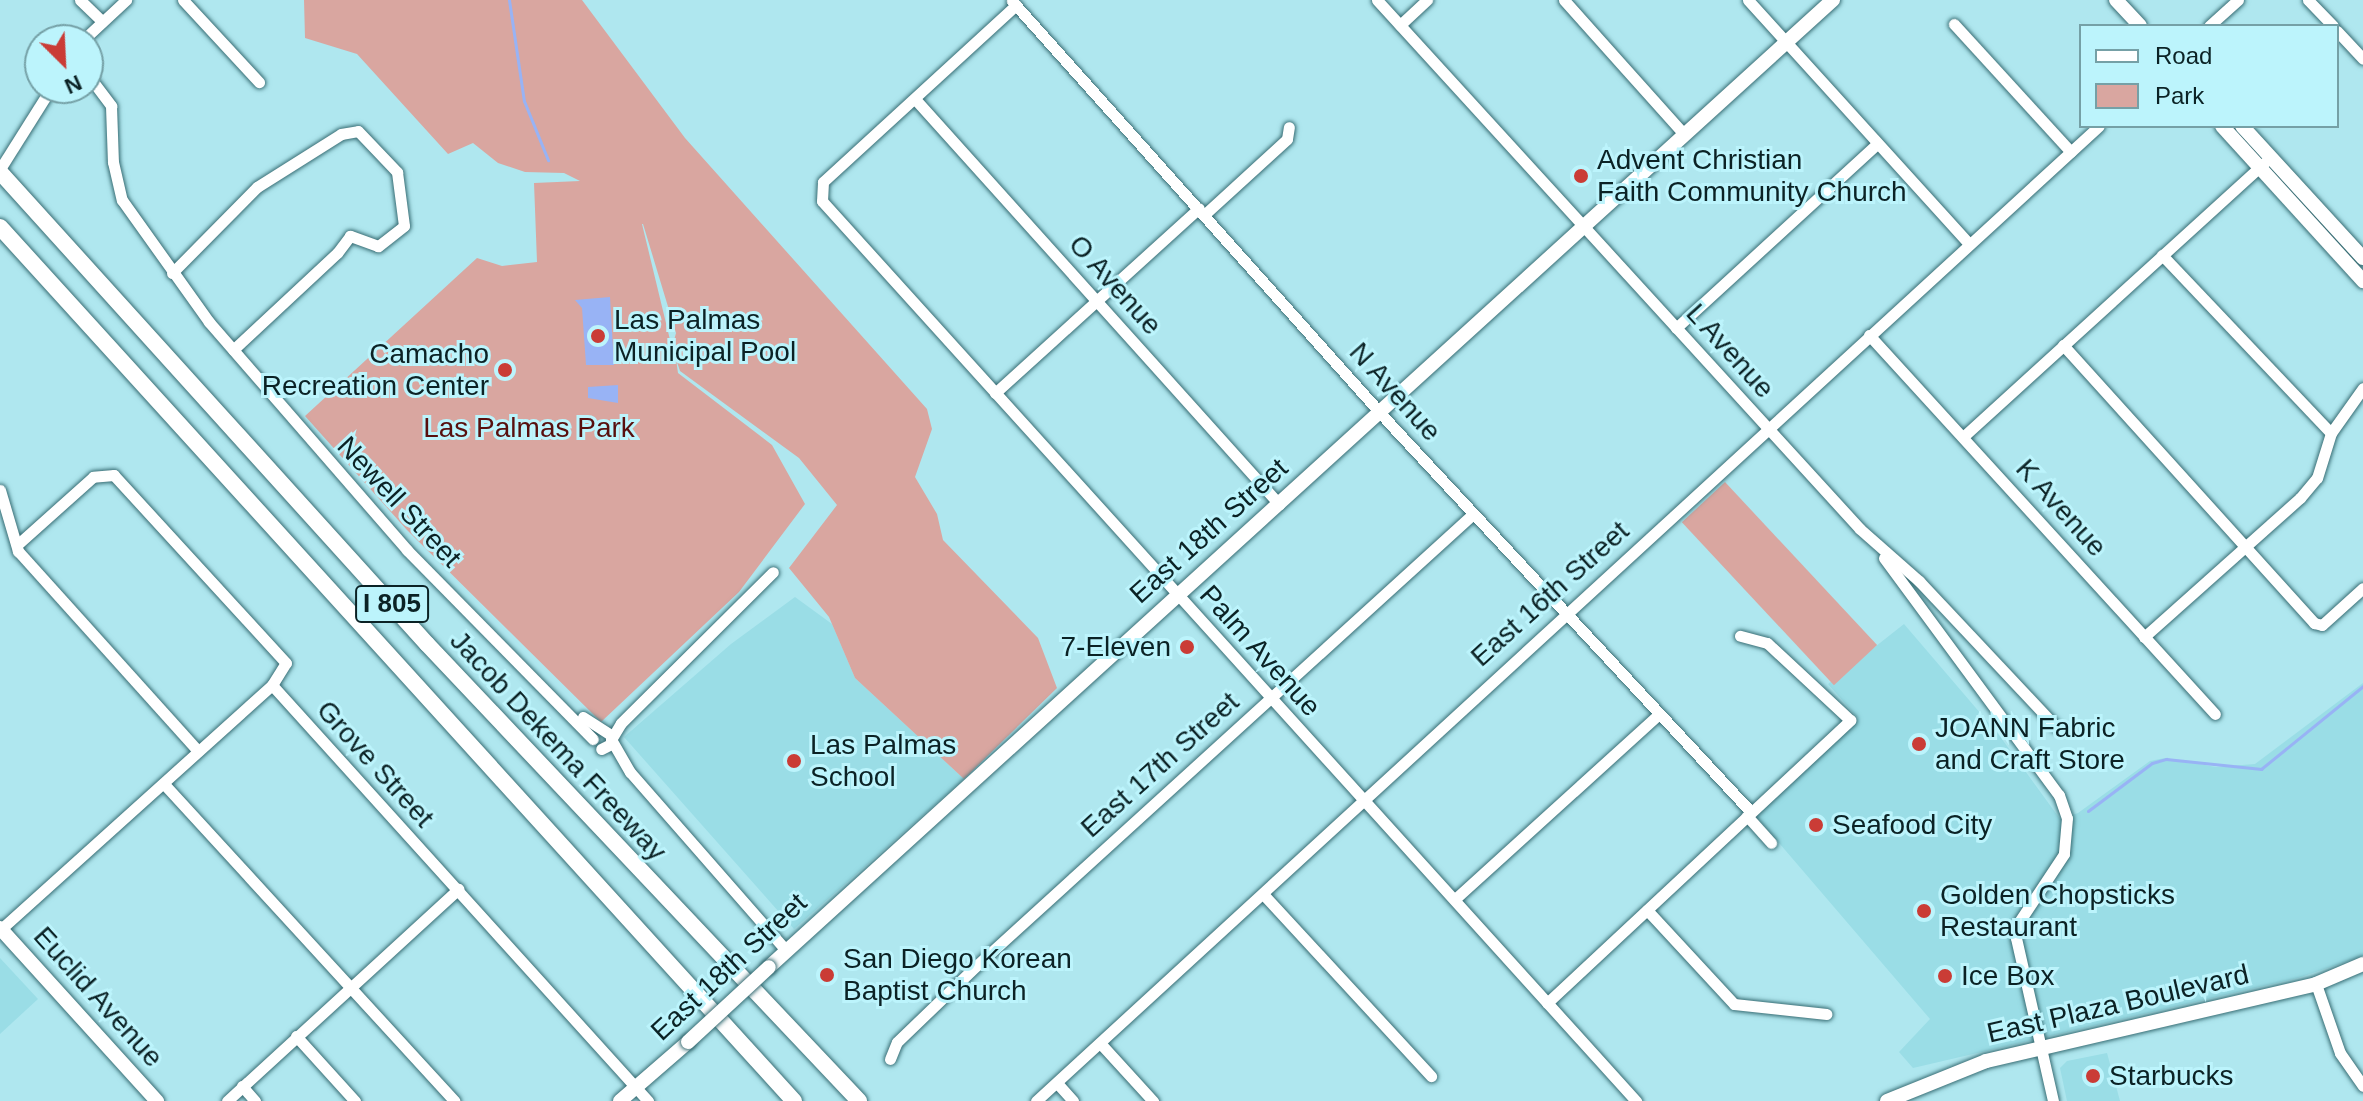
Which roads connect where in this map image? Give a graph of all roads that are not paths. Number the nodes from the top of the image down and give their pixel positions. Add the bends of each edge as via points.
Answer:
1 (80, 0) edge
2 (126, 0) edge
3 (183, 0) edge
4 (1377, 0) edge
5 (1427, 0) edge
6 (1564, 0) edge
7 (1748, 0) edge
8 (1833, 0) edge
9 (2116, 0) edge
10 (2238, 0) edge
11 (2308, 0) edge
12 (1013, 3) edge
13 (101, 20) junction
14 (97, 24) edge
15 (1954, 24) dead end
16 (2138, 24) edge
17 (2211, 24) edge
18 (2331, 24) edge
19 (1400, 25) junction
20 (2339, 33) edge
21 (1787, 42) junction
22 (2363, 59) edge
23 (259, 82) dead end
24 (104, 97) edge
25 (915, 99) junction
26 (40, 104) edge
27 (1289, 127) dead end
28 (2097, 128) edge
29 (2224, 128) edge
30 (2243, 128) edge
31 (1684, 134) junction
32 (1877, 144) junction
33 (2071, 152) junction
34 (2265, 162) junction
35 (0, 170) edge
36 (1202, 211) junction
37 (1584, 226) junction
38 (0, 227) edge
39 (1969, 244) junction
40 (2336, 252) junction
41 (2162, 255) junction
42 (2363, 258) edge
43 (172, 273) junction
44 (2363, 281) edge
45 (1096, 301) junction
46 (1676, 328) junction
47 (1869, 335) junction
48 (2063, 345) junction
49 (233, 350) junction
50 (2363, 388) edge
51 (995, 393) junction
52 (1379, 411) junction
53 (1766, 428) junction
54 (2331, 433) junction
55 (1964, 436) junction
56 (0, 490) edge
57 (1279, 504) junction
58 (1473, 514) junction
59 (1860, 529) junction
60 (17, 545) junction
61 (2245, 548) junction
62 (773, 572) dead end
63 (2363, 588) edge
64 (1177, 595) junction
65 (1564, 614) junction
66 (1740, 636) dead end
67 (2144, 637) junction
68 (272, 685) junction
69 (1270, 698) junction
70 (1659, 714) junction
71 (2215, 714) dead end
72 (2055, 726) dead end
73 (604, 738) junction
74 (198, 751) junction
75 (164, 784) junction
76 (1361, 799) junction
77 (1749, 813) junction
78 (1771, 843) dead end
79 (458, 889) junction
80 (1263, 894) junction
81 (1455, 899) junction
82 (1647, 910) junction
83 (0, 929) edge
84 (785, 949) junction
85 (2363, 964) edge
86 (2316, 984) junction
87 (350, 987) junction
88 (1547, 1003) junction
89 (1826, 1014) dead end
90 (790, 1031) junction
91 (296, 1036) junction
92 (1100, 1043) junction
93 (2038, 1049) junction
94 (742, 1050) junction
95 (890, 1059) dead end
96 (1431, 1076) dead end
97 (1057, 1083) junction
98 (242, 1086) junction
99 (2363, 1086) edge
100 (635, 1087) junction
101 (157, 1101) edge
102 (227, 1101) edge
103 (255, 1101) edge
104 (355, 1101) edge
105 (454, 1101) edge
106 (620, 1101) edge
107 (648, 1101) edge
108 (784, 1101) edge
109 (794, 1101) edge
110 (859, 1101) edge
111 (869, 1101) edge
112 (1036, 1101) edge
113 (1073, 1101) edge
114 (1153, 1101) edge
115 (1636, 1101) edge
116 (1887, 1101) edge
117 (2053, 1101) edge

1 - 13 street
2 - 13 street
3 - 23 street
4 - 19 street, L Avenue
5 - 19 street
6 - 31 street
7 - 21 street
8 - 21 main road, East 18th Street
9 - 16 main road
10 - 17 street
11 - 18 street
12 - 25 street
12 - 36 street, N Avenue
13 - 14 street
15 - 33 street
19 - 37 street, L Avenue
20 - 22 street
21 - 31 main road, East 18th Street
21 - 32 street
24 - 43 street, Newell Street via 111,106 113,162 122,200
25 - 45 street, O Avenue
25 - 51 street, Palm Avenue via 823,182 820,195
26 - 35 street
27 - 36 street via 1287,139
28 - 33 street, East 16th Street
29 - 34 main road
30 - 34 main road
31 - 37 main road, East 18th Street
32 - 39 street
32 - 46 street
33 - 39 street, East 16th Street
34 - 40 main road
34 - 41 street
34 - 42 main road
35 - 90 highway, Jacob Dekema Freeway / I 805 via 427,644
36 - 45 street
36 - 52 street, N Avenue
37 - 46 street, L Avenue
37 - 52 main road, East 18th Street
38 - 94 highway, I 805
39 - 47 street, East 16th Street
40 - 42 main road
40 - 44 main road
41 - 48 street
41 - 54 street
43 - 49 street, Newell Street
43 - 49 street via 257,187 341,134 358,131 397,172 404,226 378,246 350,236
45 - 51 street
45 - 57 street, O Avenue
46 - 53 street, L Avenue
47 - 53 street, East 16th Street
47 - 55 street, K Avenue
48 - 55 street
48 - 61 street
49 - 73 street, Newell Street via 407,550
50 - 54 street
51 - 64 street, Palm Avenue
52 - 57 main road, East 18th Street
52 - 58 street, N Avenue
53 - 59 street, L Avenue
53 - 65 street, East 16th Street
54 - 61 street via 2317,478
55 - 67 street, K Avenue
56 - 60 street
57 - 64 main road, East 18th Street
58 - 65 street, N Avenue
58 - 69 street, East 17th Street
59 - 72 street, L Avenue via 1919,581
59 - 93 street via 2059,795 2067,818 2064,854 2019,922 2016,938
60 - 68 street via 93,477 121,479 283,655 284,672
60 - 74 street
61 - 63 street via 2314,623 2326,622
61 - 67 street
62 - 73 street
64 - 69 street, Palm Avenue
64 - 84 main road, East 18th Street
65 - 70 street, N Avenue
65 - 76 street, East 16th Street
66 - 77 street via 1767,643 1850,720
67 - 71 street, K Avenue
68 - 74 street
68 - 79 street, Grove Street
69 - 76 street, Palm Avenue
69 - 95 street, East 17th Street via 965,976 897,1042
70 - 77 street, N Avenue
70 - 81 street
73 - 84 street, Newell Street
74 - 75 street
75 - 83 street
75 - 87 street
76 - 80 street, East 16th Street
76 - 81 street, Palm Avenue
77 - 78 street, N Avenue
77 - 82 street
79 - 87 street
79 - 100 street, Grove Street
80 - 92 street, East 16th Street
80 - 96 street
81 - 88 street, Palm Avenue
82 - 88 street
82 - 89 street via 1734,1004
83 - 101 main road, Euclid Avenue
84 - 100 main road, East 18th Street, bridge
85 - 86 main road, East Plaza Boulevard
86 - 93 main road, East Plaza Boulevard
86 - 99 street via 2340,1053
87 - 91 street
87 - 105 street
88 - 115 street, Palm Avenue
90 - 110 highway, Jacob Dekema Freeway / I 805
90 - 111 highway
91 - 98 street
91 - 104 street
92 - 97 street, East 16th Street
92 - 114 street
93 - 116 main road, East Plaza Boulevard via 1976,1065
93 - 117 street
94 - 108 highway
94 - 109 highway, I 805
97 - 112 street, East 16th Street
97 - 113 street
98 - 102 street
98 - 103 street
100 - 106 main road, East 18th Street
100 - 107 street, Grove Street

